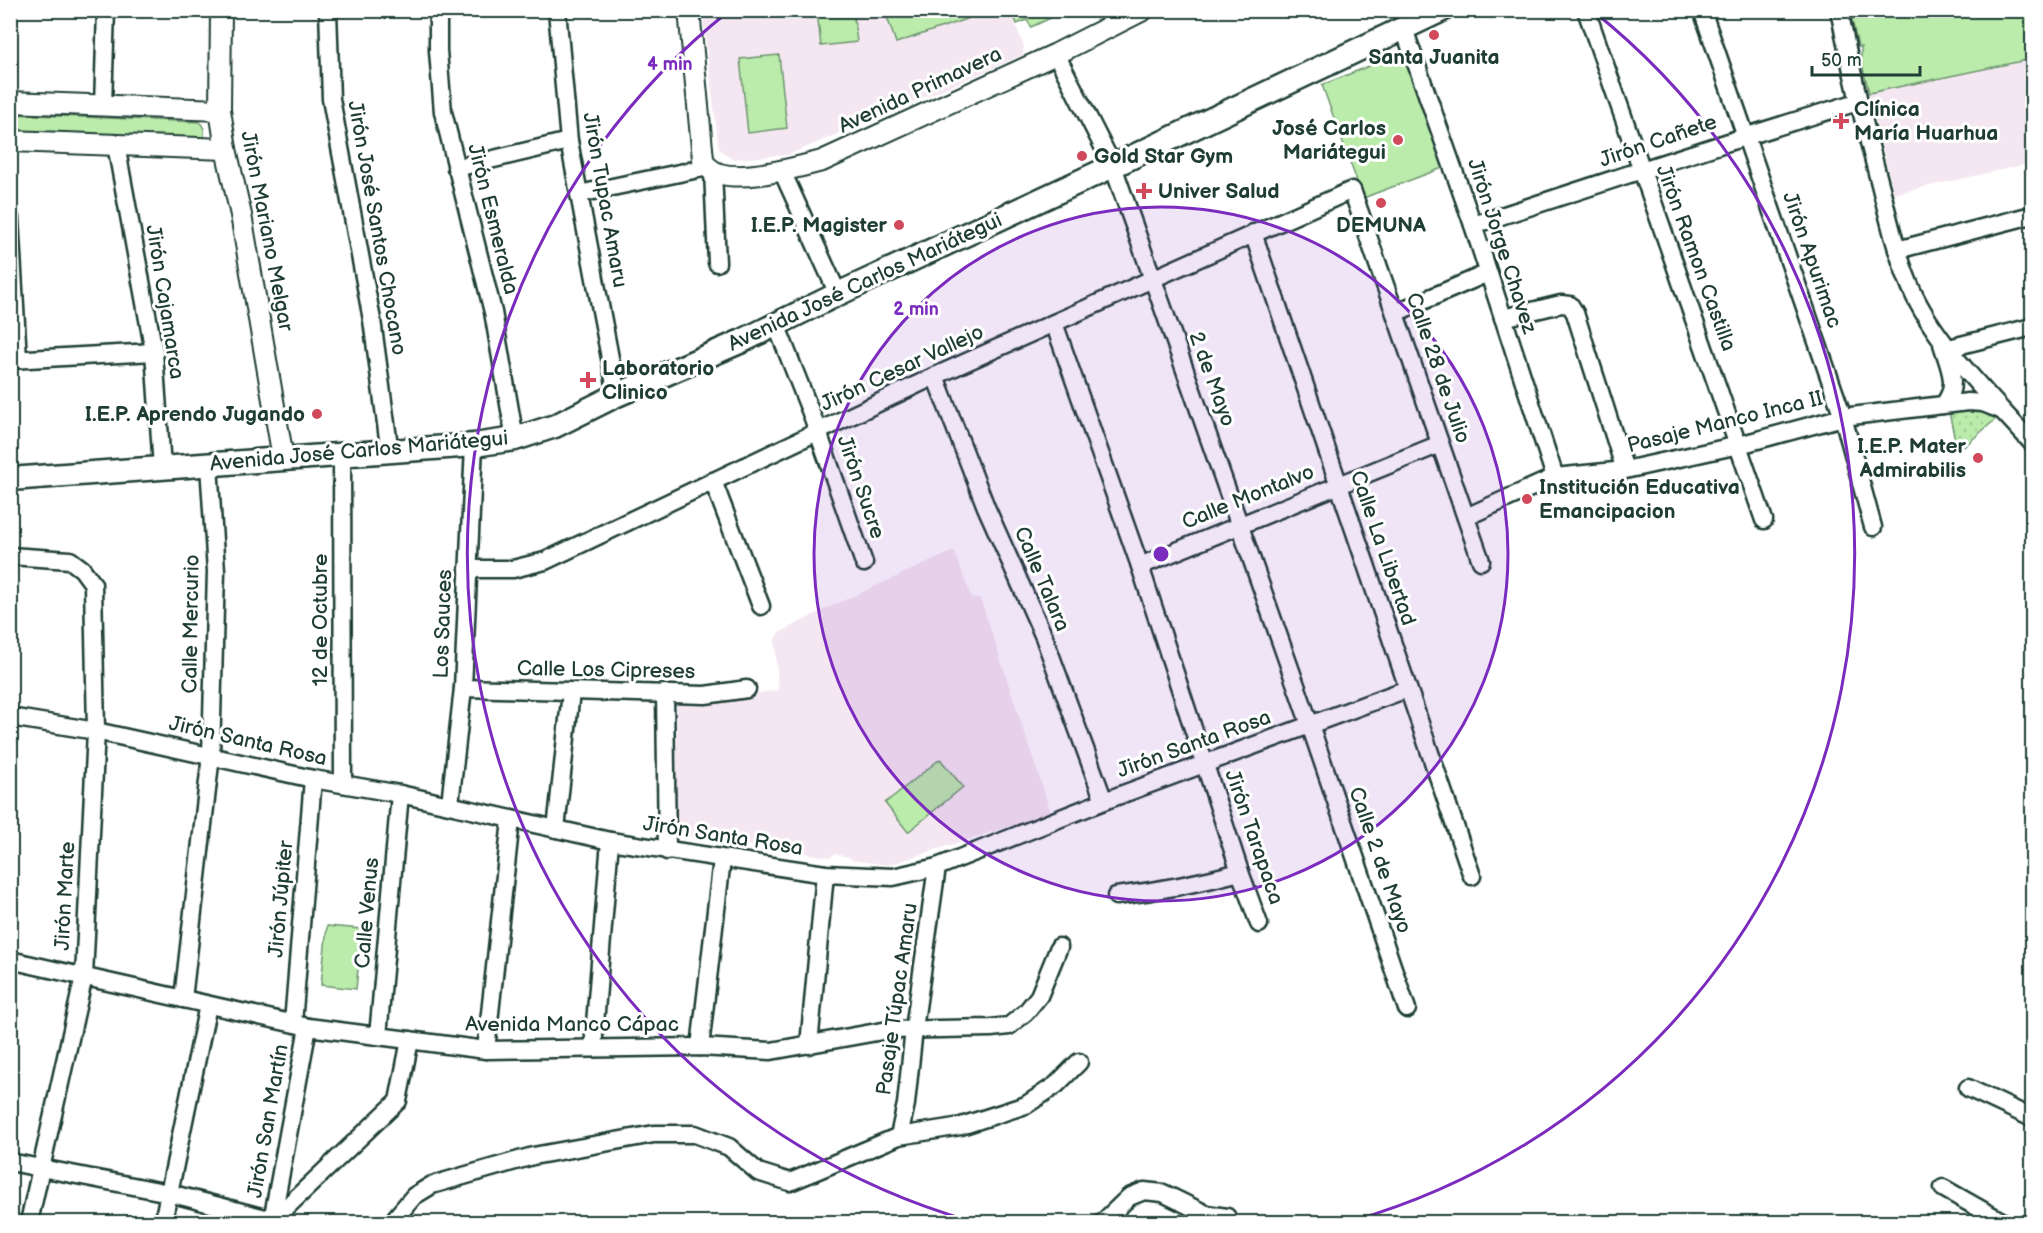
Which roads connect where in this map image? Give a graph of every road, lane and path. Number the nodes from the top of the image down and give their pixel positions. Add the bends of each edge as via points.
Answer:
1 (106, 10) edge
2 (221, 10) edge
3 (328, 10) edge
4 (438, 10) edge
5 (557, 10) edge
6 (689, 10) edge
7 (1143, 10) edge
8 (1442, 10) edge
9 (1586, 10) edge
10 (1702, 10) edge
11 (1839, 10) edge
12 (1404, 29) junction
13 (1056, 54) junction
14 (10, 102) edge
15 (1858, 102) junction
16 (103, 106) junction
17 (220, 110) junction
18 (1745, 135) junction
19 (10, 141) edge
20 (569, 141) junction
21 (116, 145) junction
22 (226, 149) junction
23 (1113, 166) junction
24 (456, 168) junction
25 (710, 169) junction
26 (782, 171) junction
27 (1641, 172) junction
28 (1352, 190) joint
29 (579, 194) junction
30 (2032, 215) edge
31 (10, 218) edge
32 (1473, 225) junction
33 (1253, 233) junction
34 (1897, 250) junction
35 (717, 263) dead end
36 (1488, 273) junction
37 (1153, 278) junction
38 (838, 294) junction
39 (1395, 313) junction
40 (1503, 318) junction
41 (1054, 323) junction
42 (776, 324) junction
43 (2032, 327) edge
44 (1944, 341) junction
45 (154, 352) junction
46 (14, 359) edge
47 (935, 376) junction
48 (617, 395) junction
49 (1942, 405) junction
50 (2001, 410) junction
51 (1843, 417) junction
52 (818, 432) junction
53 (2030, 437) edge
54 (515, 439) junction
55 (1440, 444) junction
56 (474, 445) junction
57 (1739, 445) junction
58 (390, 453) junction
59 (342, 456) junction
60 (283, 458) junction
61 (208, 465) junction
62 (162, 468) junction
63 (1625, 470) junction
64 (1555, 477) junction
65 (10, 479) edge
66 (713, 481) junction
67 (1338, 485) junction
68 (1466, 517) junction
69 (1764, 520) dead end
70 (1239, 524) junction
71 (1873, 527) dead end
72 (10, 556) edge
73 (1481, 561) dead end
74 (864, 563) dead end
75 (1140, 566) junction
76 (468, 569) junction
77 (761, 606) dead end
78 (463, 688) junction
79 (1407, 688) junction
80 (747, 689) dead end
81 (571, 692) junction
82 (665, 693) junction
83 (10, 717) edge
84 (1310, 725) junction
85 (96, 730) junction
86 (211, 755) junction
87 (1206, 765) junction
88 (313, 779) junction
89 (344, 784) junction
90 (400, 794) junction
91 (1104, 801) junction
92 (450, 804) junction
93 (511, 820) junction
94 (556, 829) junction
95 (610, 841) junction
96 (668, 851) junction
97 (723, 859) junction
98 (938, 867) junction
99 (1240, 872) junction
100 (825, 874) junction
101 (1472, 876) dead end
102 (1116, 896) dead end
103 (1259, 924) dead end
104 (1059, 947) dead end
105 (10, 960) edge
106 (84, 975) junction
107 (183, 999) junction
108 (208, 1005) junction
109 (1407, 1009) dead end
110 (300, 1025) junction
111 (914, 1029) junction
112 (378, 1036) junction
113 (410, 1040) junction
114 (809, 1045) junction
115 (700, 1047) junction
116 (593, 1048) junction
117 (486, 1050) junction
118 (1079, 1062) dead end
119 (1968, 1088) dead end
120 (2032, 1118) edge
121 (899, 1136) junction
122 (10, 1161) edge
123 (40, 1168) junction
124 (1943, 1188) dead end
125 (169, 1193) junction
126 (1227, 1217) dead end
127 (272, 1221) edge
128 (29, 1222) edge
129 (163, 1222) edge
130 (392, 1222) edge
131 (1103, 1222) edge
132 (2003, 1222) edge

1 - 16 street
2 - 17 street, Jirón Mariano Melgar
3 - 58 street, Jirón José Santos Chocano via 331,99 372,320
4 - 24 street, Jirón Esmeralda via 443,112
5 - 20 street, Jirón Tupac Amaru
6 - 25 street via 703,159
7 - 13 street, Avenida Primavera
8 - 12 main road, Avenida José Carlos Mariátegui
9 - 27 street, Jirón Ramon Castilla
10 - 18 street, Jirón Apurimac
11 - 15 street
12 - 23 main road, Avenida José Carlos Mariátegui
12 - 32 street, Jirón Jorge Chavez
13 - 23 street, 2 de Mayo
13 - 26 street, Avenida Primavera via 822,161
14 - 16 street
15 - 18 street, Jirón Cañete
15 - 34 street
16 - 17 street
17 - 22 street, Jirón Mariano Melgar
18 - 27 street, Jirón Cañete
18 - 51 street, Jirón Apurimac
19 - 21 street
20 - 24 street
20 - 29 street, Jirón Tupac Amaru
21 - 22 street
21 - 45 street, Jirón Cajamarca
22 - 60 street, Jirón Mariano Melgar via 242,215
23 - 37 street, 2 de Mayo
23 - 38 main road, Avenida José Carlos Mariátegui
24 - 54 street, Jirón Esmeralda via 493,312
25 - 26 street, Avenida Primavera via 728,176
25 - 29 street
25 - 35 street
26 - 38 street
27 - 32 street, Jirón Cañete
27 - 57 street, Jirón Ramon Castilla
28 - 33 street, Jirón Cesar Vallejo
28 - 39 street, Calle 28 de Julio
29 - 48 street, Jirón Tupac Amaru
30 - 34 street
31 - 46 street
32 - 36 street, Jirón Jorge Chavez
33 - 37 street, Jirón Cesar Vallejo
33 - 67 street, Calle La Libertad
34 - 44 street via 1916,297
36 - 39 street
36 - 40 street, Jirón Jorge Chavez
37 - 41 street, Jirón Cesar Vallejo
37 - 70 street, 2 de Mayo
38 - 42 main road, Avenida José Carlos Mariátegui
39 - 55 street, Calle 28 de Julio
40 - 63 street via 1570,305
40 - 64 street, Jirón Jorge Chavez
41 - 47 street, Jirón Cesar Vallejo
41 - 75 street
42 - 48 main road, Avenida José Carlos Mariátegui
42 - 52 street, Jirón Sucre
43 - 44 street
44 - 49 street via 1953,389
44 - 50 street
45 - 46 street
45 - 62 street, Jirón Cajamarca
47 - 52 street, Jirón Cesar Vallejo
47 - 91 street, Calle Talara via 986,507 1044,638
48 - 54 main road, Avenida José Carlos Mariátegui via 555,426
49 - 50 street, Pasaje Manco Inca II via 1975,403
49 - 51 street, Pasaje Manco Inca II
50 - 53 street
51 - 57 street, Pasaje Manco Inca II
51 - 71 street, Jirón Apurimac
52 - 66 street, Jirón Cesar Vallejo
52 - 74 street, Jirón Sucre
54 - 56 main road, Avenida José Carlos Mariátegui
55 - 67 street, Calle Montalvo
55 - 68 street, Calle 28 de Julio
56 - 58 main road, Avenida José Carlos Mariátegui
56 - 76 street, Los Sauces
57 - 63 street, Pasaje Manco Inca II
57 - 69 street, Jirón Ramon Castilla
58 - 59 main road, Avenida José Carlos Mariátegui
59 - 60 main road, Avenida José Carlos Mariátegui
59 - 89 street, 12 de Octubre
60 - 61 main road, Avenida José Carlos Mariátegui
61 - 62 main road, Avenida José Carlos Mariátegui
61 - 86 street, Calle Mercurio via 216,571
62 - 65 main road, Avenida José Carlos Mariátegui
63 - 64 street, Pasaje Manco Inca II
64 - 68 street, Pasaje Manco Inca II
66 - 76 street, Jirón Cesar Vallejo via 545,561 513,569
66 - 77 street
67 - 70 street, Calle Montalvo
67 - 79 street, Calle La Libertad
68 - 73 street, Calle 28 de Julio
70 - 75 street, Calle Montalvo
70 - 84 street, 2 de Mayo
72 - 85 street, Jirón Marte via 70,560 93,584
75 - 87 street
76 - 78 street, Los Sauces
78 - 81 street, Calle Los Cipreses
78 - 92 street, Los Sauces
79 - 84 street, Jirón Santa Rosa
79 - 101 street, Calle La Libertad
80 - 82 street, Calle Los Cipreses via 705,695
81 - 82 street, Calle Los Cipreses
81 - 94 street
82 - 96 street
83 - 85 street, Jirón Santa Rosa
84 - 87 street, Jirón Santa Rosa
84 - 109 street, Calle 2 de Mayo
85 - 86 street, Jirón Santa Rosa
85 - 106 street, Jirón Marte
86 - 88 street, Jirón Santa Rosa
86 - 107 street, Calle Mercurio
87 - 91 street, Jirón Santa Rosa
87 - 99 street, Jirón Tarapaca
88 - 89 street, Jirón Santa Rosa
88 - 110 street, Jirón Júpiter
89 - 90 street, Jirón Santa Rosa
90 - 92 street, Jirón Santa Rosa
90 - 112 street, Calle Venus
91 - 98 street, Jirón Santa Rosa
92 - 93 street, Jirón Santa Rosa
93 - 94 street, Jirón Santa Rosa
93 - 117 street
94 - 95 street, Jirón Santa Rosa
95 - 96 street, Jirón Santa Rosa
95 - 116 street
96 - 97 street, Jirón Santa Rosa
97 - 100 street, Jirón Santa Rosa
97 - 115 street
98 - 100 street, Jirón Santa Rosa via 893,878
98 - 111 street, Pasaje Túpac Amaru
99 - 102 street via 1189,885
99 - 103 street, Jirón Tarapaca
100 - 114 street
104 - 111 street, Avenida Manco Cápac via 1039,996 1009,1026
105 - 106 street, Avenida Manco Cápac
106 - 107 street, Avenida Manco Cápac
106 - 123 street, Jirón Marte
107 - 108 street, Avenida Manco Cápac
108 - 110 street, Avenida Manco Cápac
108 - 125 street
110 - 112 street, Avenida Manco Cápac
110 - 127 street, Jirón San Martín
111 - 114 street, Avenida Manco Cápac
111 - 121 street, Pasaje Túpac Amaru
112 - 113 street, Avenida Manco Cápac
113 - 117 street, Avenida Manco Cápac
113 - 127 street via 398,1101
114 - 115 street, Avenida Manco Cápac via 771,1051
115 - 116 street, Avenida Manco Cápac
116 - 117 street, Avenida Manco Cápac
118 - 121 street via 1026,1105 961,1126
119 - 120 street
121 - 130 street via 790,1182 758,1172 729,1147 695,1134 644,1136 533,1156 432,1185 414,1196
122 - 123 street
123 - 125 street
123 - 128 street, Jirón Marte
124 - 132 street
125 - 127 street
125 - 129 street
126 - 131 street via 1206,1214 1163,1193 1144,1191 1129,1197

